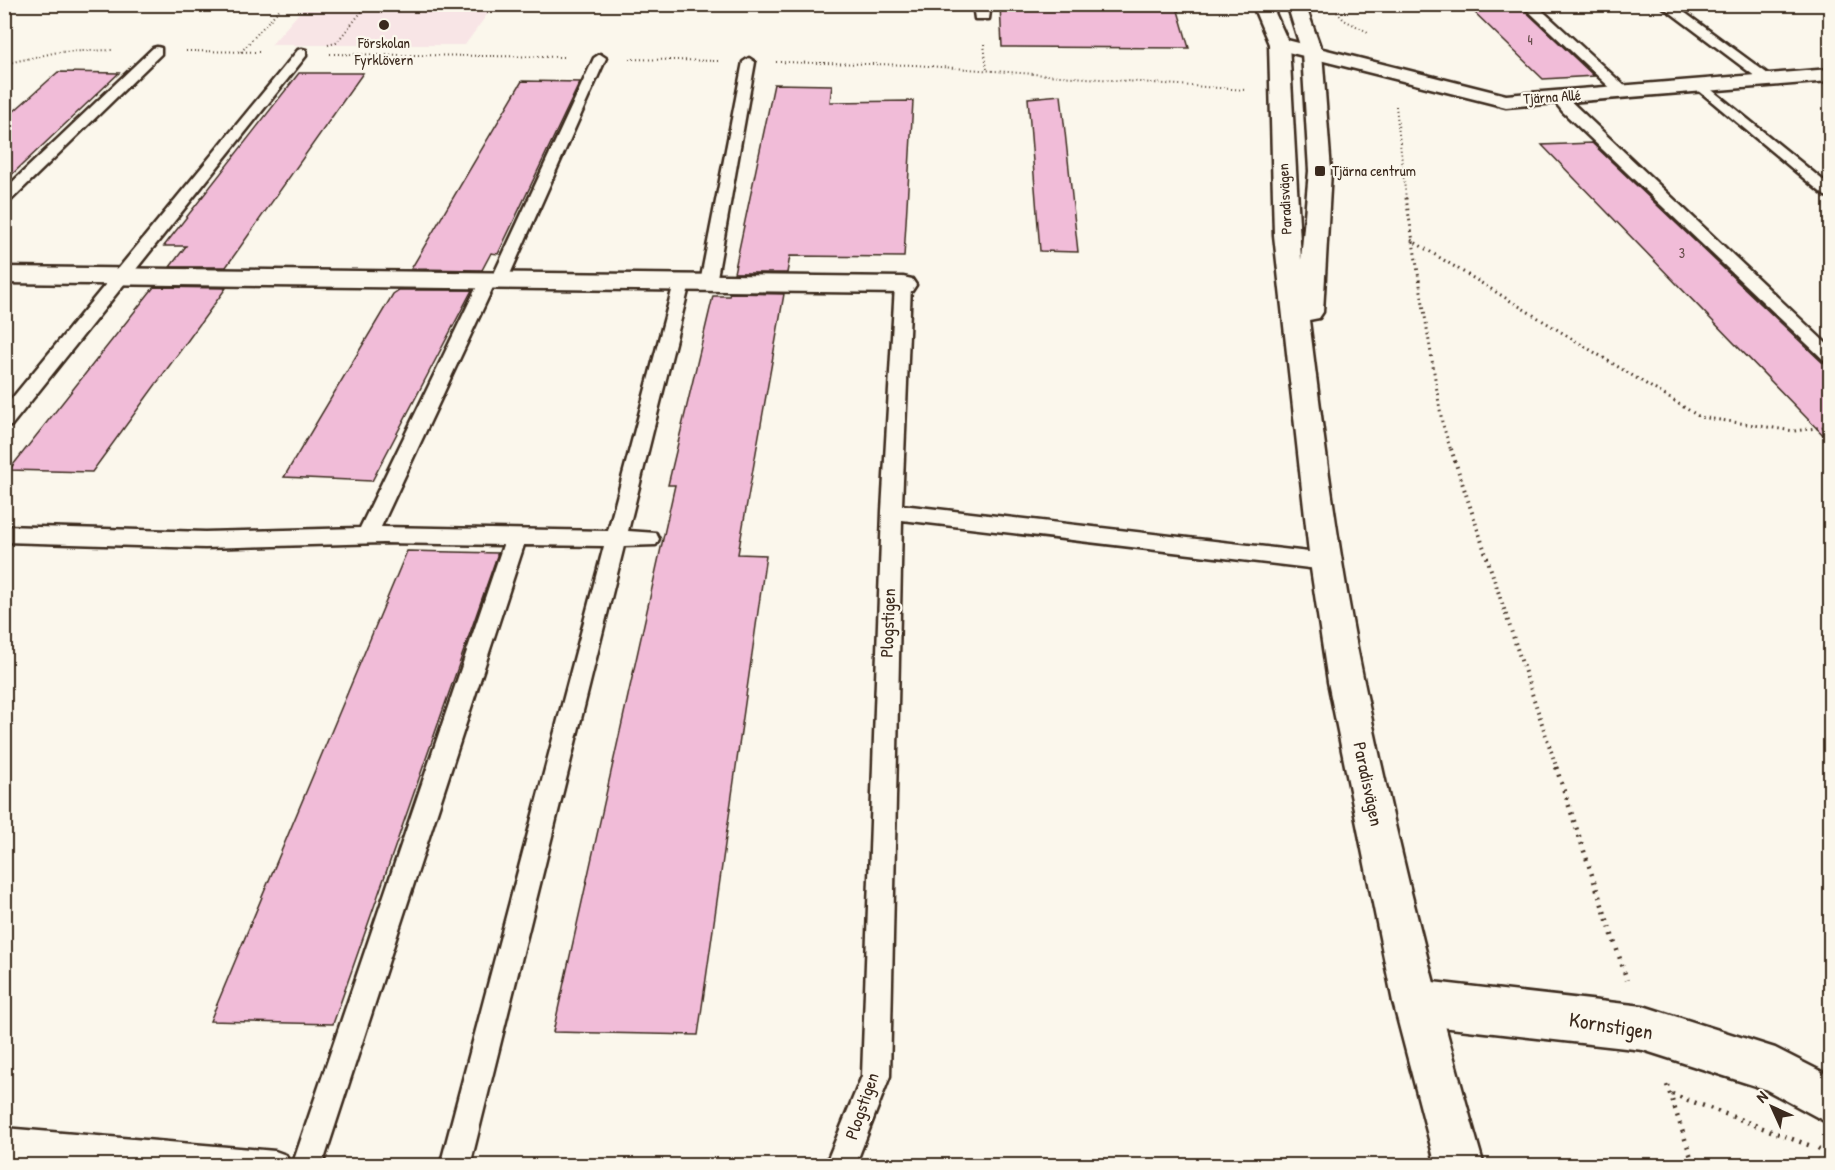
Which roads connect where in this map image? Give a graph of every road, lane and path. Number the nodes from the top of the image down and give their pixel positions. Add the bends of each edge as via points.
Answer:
1 (284, 4) edge
2 (368, 4) edge
3 (1262, 4) edge
4 (1296, 4) edge
5 (1527, 4) edge
6 (1665, 4) edge
7 (1279, 44) junction
8 (157, 51) dead end
9 (241, 52) dead end
10 (1312, 52) junction
11 (302, 53) joint
12 (600, 58) dead end
13 (749, 62) dead end
14 (1830, 75) edge
15 (1769, 80) junction
16 (1702, 86) junction
17 (1623, 92) junction
18 (1558, 97) junction
19 (1396, 105) dead end
20 (1830, 193) edge
21 (4, 199) edge
22 (1411, 240) junction
23 (4, 275) edge
24 (121, 276) junction
25 (494, 280) junction
26 (682, 283) junction
27 (708, 283) junction
28 (903, 285) joint
29 (1830, 356) edge
30 (1304, 397) junction
31 (4, 420) edge
32 (1830, 426) edge
33 (892, 511) junction
34 (4, 534) edge
35 (367, 536) junction
36 (516, 537) junction
37 (614, 538) junction
38 (649, 539) dead end
39 (1326, 562) junction
40 (1415, 1002) junction
41 (1643, 1028) junction
42 (1671, 1093) junction
43 (1830, 1101) edge
44 (4, 1143) edge
45 (1830, 1156) edge
46 (275, 1166) edge
47 (307, 1166) edge
48 (455, 1166) edge
49 (840, 1166) edge
50 (1460, 1166) edge
51 (1694, 1166) edge

1 - 9 path
2 - 11 path via 336,43
3 - 7 street, Paradisvägen
4 - 10 street, Paradisvägen
5 - 17 lane
6 - 15 lane
7 - 10 street, Tjärna Allé
7 - 30 street, Paradisvägen via 1286,235
8 - 21 lane
10 - 18 street, Tjärna Allé via 1506,100
10 - 30 street, Paradisvägen via 1320,171
11 - 24 lane
12 - 25 lane
13 - 27 lane
14 - 15 street, Tjärna Allé
15 - 16 street, Tjärna Allé
16 - 17 street, Tjärna Allé
16 - 20 lane
17 - 18 street, Tjärna Allé
18 - 29 lane
19 - 22 path
22 - 32 path via 1700,417 1794,431
22 - 41 path via 1442,422
23 - 24 street
24 - 25 street
24 - 31 lane
25 - 26 street
25 - 35 lane
26 - 27 street
26 - 37 lane
27 - 28 street
28 - 33 lane, Plogstigen
30 - 39 street, Paradisvägen
33 - 39 lane
33 - 49 lane, Plogstigen via 876,1076
34 - 35 lane via 205,540
35 - 36 lane
36 - 37 lane
36 - 47 lane
37 - 38 lane
37 - 48 lane
39 - 40 street, Paradisvägen via 1346,682
40 - 41 street, Kornstigen
40 - 50 street, Paradisvägen
41 - 42 path
41 - 43 street, Kornstigen via 1775,1070
42 - 45 path
42 - 51 path
44 - 46 lane

